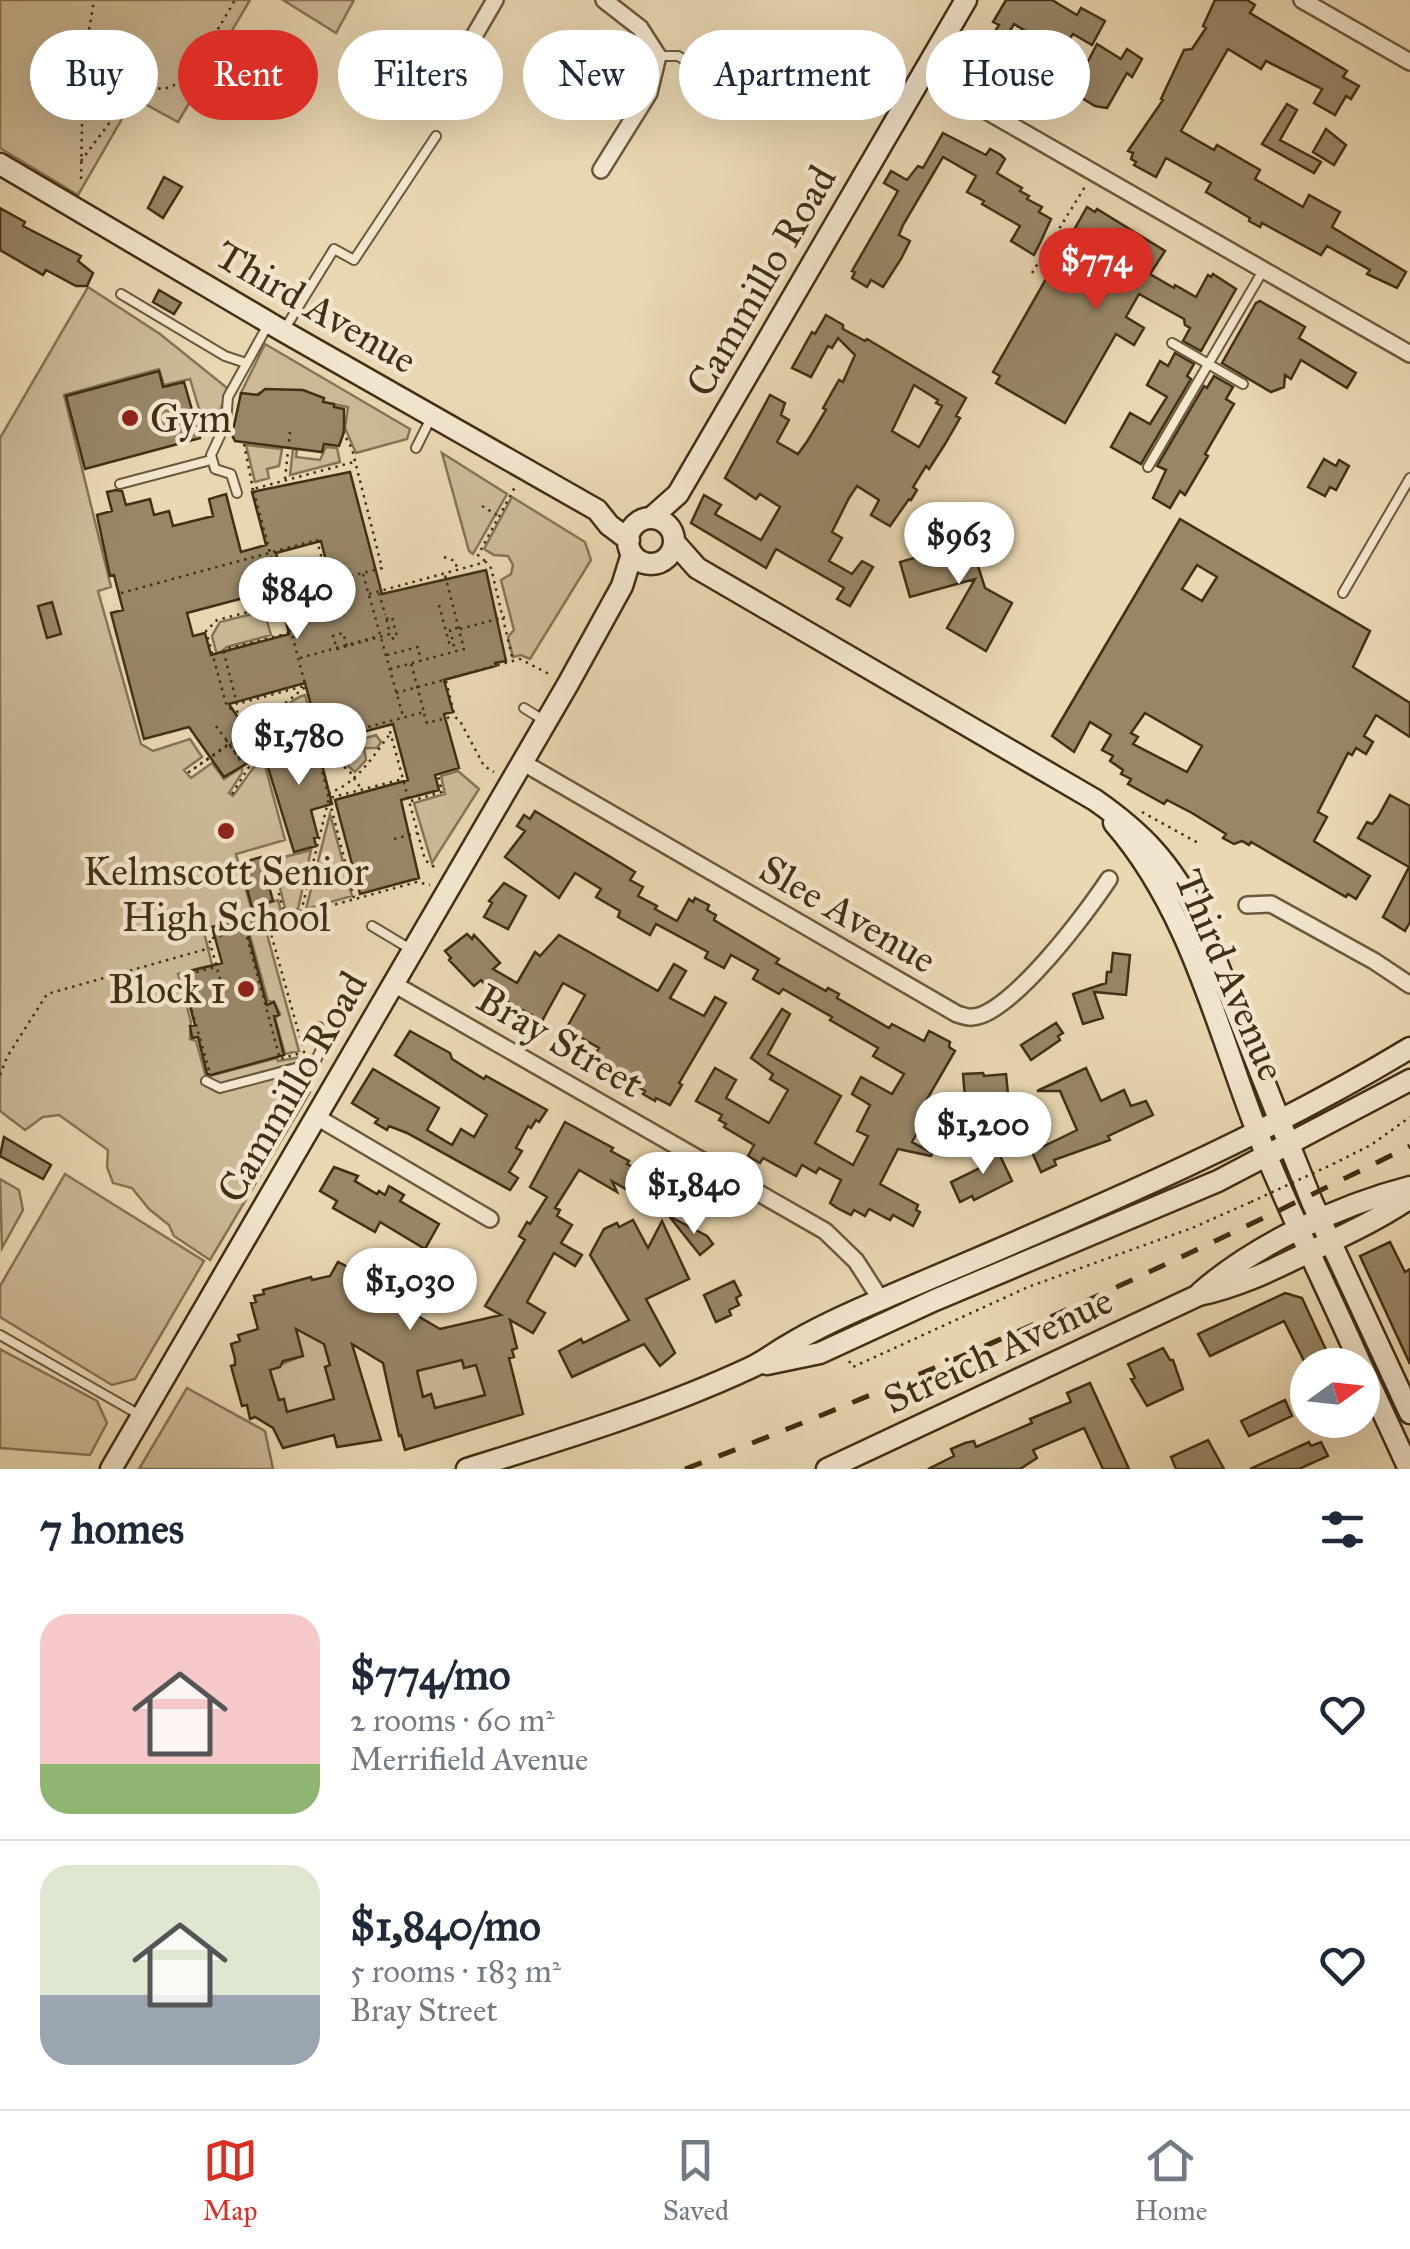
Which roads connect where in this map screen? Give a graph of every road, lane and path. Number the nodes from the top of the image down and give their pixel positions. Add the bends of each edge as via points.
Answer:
1 (94, 0) edge
2 (235, 0) edge
3 (495, 0) edge
4 (604, 0) edge
5 (966, 0) edge
6 (1302, 0) edge
7 (478, 30) edge
8 (641, 30) edge
9 (1410, 62) edge
10 (922, 74) junction
11 (633, 120) edge
12 (436, 136) dead end
13 (81, 161) junction
14 (0, 164) edge
15 (602, 170) dead end
16 (1094, 171) junction
17 (80, 179) dead end
18 (1264, 269) junction
19 (1032, 273) dead end
20 (121, 294) dead end
21 (276, 327) junction
22 (1172, 344) dead end
23 (1410, 354) edge
24 (246, 363) junction
25 (1208, 364) junction
26 (1243, 384) dead end
27 (433, 414) junction
28 (341, 428) dead end
29 (290, 432) dead end
30 (244, 444) dead end
31 (416, 448) dead end
32 (211, 460) junction
33 (355, 462) junction
34 (1148, 467) dead end
35 (526, 468) junction
36 (1410, 478) edge
37 (286, 480) junction
38 (120, 484) dead end
39 (253, 488) junction
40 (237, 493) dead end
41 (678, 494) junction
42 (482, 506) dead end
43 (597, 510) junction
44 (498, 516) junction
45 (648, 519) junction
46 (673, 536) junction
47 (271, 552) junction
48 (642, 555) junction
49 (444, 557) dead end
50 (486, 562) junction
51 (698, 568) junction
52 (457, 570) junction
53 (363, 573) junction
54 (445, 574) junction
55 (341, 579) junction
56 (328, 582) junction
57 (379, 591) junction
58 (1343, 592) dead end
59 (120, 594) dead end
60 (369, 594) junction
61 (333, 598) junction
62 (325, 601) dead end
63 (284, 603) junction
64 (439, 604) dead end
65 (297, 610) junction
66 (286, 611) junction
67 (505, 616) junction
68 (458, 628) junction
69 (292, 632) junction
70 (380, 636) junction
71 (347, 646) dead end
72 (386, 656) junction
73 (299, 658) junction
74 (421, 661) junction
75 (513, 661) junction
76 (411, 664) junction
77 (390, 669) junction
78 (445, 680) junction
79 (568, 684) junction
80 (306, 686) junction
81 (418, 687) junction
82 (396, 693) junction
83 (524, 708) dead end
84 (424, 712) junction
85 (454, 716) junction
86 (403, 718) junction
87 (546, 721) junction
88 (388, 722) junction
89 (262, 723) junction
90 (216, 726) dead end
91 (390, 733) junction
92 (316, 741) junction
93 (306, 744) junction
94 (230, 746) junction
95 (242, 746) dead end
96 (254, 758) junction
97 (522, 762) junction
98 (438, 776) dead end
99 (354, 777) junction
100 (403, 778) junction
101 (510, 782) junction
102 (362, 790) junction
103 (232, 794) dead end
104 (328, 796) junction
105 (1094, 800) junction
106 (409, 801) junction
107 (1135, 808) dead end
108 (418, 833) junction
109 (394, 840) dead end
110 (1200, 844) dead end
111 (423, 853) junction
112 (412, 856) dead end
113 (271, 864) dead end
114 (439, 870) dead end
115 (1109, 880) dead end
116 (444, 894) junction
117 (354, 898) junction
118 (1246, 905) dead end
119 (300, 913) junction
120 (285, 917) junction
121 (268, 922) junction
122 (372, 926) dead end
123 (245, 929) junction
124 (211, 948) junction
125 (412, 950) junction
126 (216, 966) junction
127 (392, 983) junction
128 (1410, 985) edge
129 (226, 1001) dead end
130 (319, 1027) dead end
131 (1410, 1048) edge
132 (0, 1075) edge
133 (208, 1077) joint
134 (1410, 1080) edge
135 (315, 1116) junction
136 (1410, 1117) edge
137 (1278, 1122) junction
138 (1258, 1133) junction
139 (1288, 1146) junction
140 (1268, 1158) junction
141 (1410, 1187) edge
142 (1410, 1198) edge
143 (490, 1219) dead end
144 (1320, 1220) junction
145 (1300, 1230) junction
146 (1320, 1247) junction
147 (1199, 1294) junction
148 (881, 1300) junction
149 (0, 1336) edge
150 (839, 1344) junction
151 (1356, 1348) edge
152 (755, 1366) junction
153 (1380, 1405) edge
154 (1410, 1412) edge
155 (141, 1417) junction
156 (111, 1468) edge
157 (467, 1469) edge
158 (827, 1469) edge
159 (1409, 1469) edge

1 - 13 path via 83,60
2 - 13 path via 190,78 132,91
3 - 7 street
4 - 8 street
5 - 10 main road, Cammillo Road
6 - 9 street
10 - 16 street
10 - 41 main road, Cammillo Road
11 - 15 street
12 - 21 lane via 354,260 334,249
13 - 17 path
14 - 21 main road, Third Avenue
16 - 18 street
16 - 19 path
18 - 23 street
18 - 25 lane
20 - 24 lane
21 - 24 lane
21 - 27 main road, Third Avenue
22 - 25 lane
24 - 32 lane via 228,398
25 - 26 lane
25 - 34 lane
27 - 31 lane
27 - 35 main road, Third Avenue
28 - 33 path
29 - 37 path
30 - 39 path
32 - 38 lane
32 - 40 lane via 219,472 232,474
33 - 37 path
33 - 53 path via 382,568
35 - 43 main road, Third Avenue
35 - 44 path
36 - 58 lane
37 - 39 path
39 - 47 path
41 - 45 main road, Cammillo Road
41 - 46 main road, Cammillo Road
42 - 44 path
43 - 45 main road, Third Avenue
43 - 48 main road, Third Avenue
44 - 50 path via 478,554
45 - 46 main road via 663,521
45 - 48 main road via 632,528
46 - 48 main road via 670,554
46 - 51 main road, Third Avenue
47 - 56 path via 316,540
47 - 59 path
47 - 63 path
48 - 51 main road, Third Avenue
48 - 79 main road, Cammillo Road
49 - 52 path
50 - 52 path
50 - 67 path
51 - 105 main road, Third Avenue
52 - 54 path
53 - 55 path
53 - 60 path
54 - 57 path
54 - 68 path
55 - 56 path
55 - 61 path via 346,595
56 - 61 path
57 - 60 path
57 - 71 path, bridge via 389,634
60 - 70 path
61 - 65 path
62 - 65 path, bridge
63 - 66 path
63 - 89 path via 217,620 206,631 228,707
64 - 68 path via 450,646 450,630
65 - 66 path
66 - 69 path
67 - 68 path
67 - 75 path
68 - 74 path via 464,649
69 - 73 path
69 - 80 path via 224,653 238,704
70 - 72 path
70 - 73 path
72 - 74 path via 418,647
72 - 77 path
73 - 80 path
74 - 76 path
75 - 78 path
75 - 79 path
76 - 77 path
76 - 81 path
77 - 82 path
78 - 81 path
78 - 85 path
79 - 87 main road, Cammillo Road
80 - 89 path
80 - 92 path
81 - 82 path
81 - 84 path
82 - 86 path
83 - 87 lane
84 - 85 path via 427,723
84 - 86 path
85 - 101 path via 484,766
86 - 88 path
87 - 97 main road, Cammillo Road
88 - 91 path
88 - 92 path
89 - 93 path
89 - 94 path
90 - 94 path, bridge
91 - 99 path
91 - 100 path
92 - 93 path
92 - 94 path, bridge via 311,734 310,742 241,760
92 - 99 path
92 - 104 path
93 - 96 path
94 - 94 path via 189,772 204,764
94 - 95 path, bridge
94 - 96 path via 242,761
96 - 103 path
97 - 101 main road, Cammillo Road
97 - 115 street, Slee Avenue via 947,1009 974,1018 994,1009 1057,951
98 - 106 path via 442,792
99 - 102 path
99 - 104 path
100 - 102 path
100 - 106 path
101 - 116 main road, Cammillo Road
102 - 104 path
104 - 117 path
104 - 119 path
105 - 137 main road, Third Avenue via 1152,845 1187,895
105 - 138 main road, Third Avenue via 1166,898
106 - 108 path
107 - 110 path
108 - 109 path
108 - 111 path
111 - 112 path
111 - 114 path
113 - 120 path
116 - 117 path via 416,882
116 - 125 main road, Cammillo Road
117 - 119 path
118 - 128 street via 1271,904
119 - 120 path
120 - 121 path
121 - 123 path
121 - 123 path via 304,1052 280,1058
122 - 125 lane
123 - 124 path via 209,938
124 - 126 path
124 - 132 path via 47,994
125 - 127 main road, Cammillo Road
126 - 129 path
126 - 133 path via 182,976
127 - 135 main road, Cammillo Road
127 - 148 street, Bray Street via 825,1230
130 - 133 lane via 323,1044 314,1063 220,1088
131 - 137 main road
134 - 139 main road
135 - 143 street
135 - 155 main road, Cammillo Road
136 - 150 path, bridge via 1371,1145 1251,1202 1028,1287 853,1367
137 - 138 main road
137 - 139 main road, Third Avenue
138 - 140 main road, Third Avenue
138 - 148 main road
139 - 140 main road
139 - 144 main road, Third Avenue
140 - 145 main road, Third Avenue
140 - 150 main road
141 - 144 main road, Streich Avenue
142 - 146 main road, Streich Avenue
144 - 145 main road, Streich Avenue
144 - 146 main road, Third Avenue
145 - 146 main road, Third Avenue
145 - 147 main road, Streich Avenue via 1244,1259
146 - 147 main road, Streich Avenue via 1224,1290
146 - 151 main road
146 - 154 main road
147 - 158 main road, Streich Avenue
148 - 152 main road
149 - 155 lane
150 - 152 main road
152 - 157 main road via 618,1421
153 - 159 main road
155 - 156 main road, Cammillo Road

